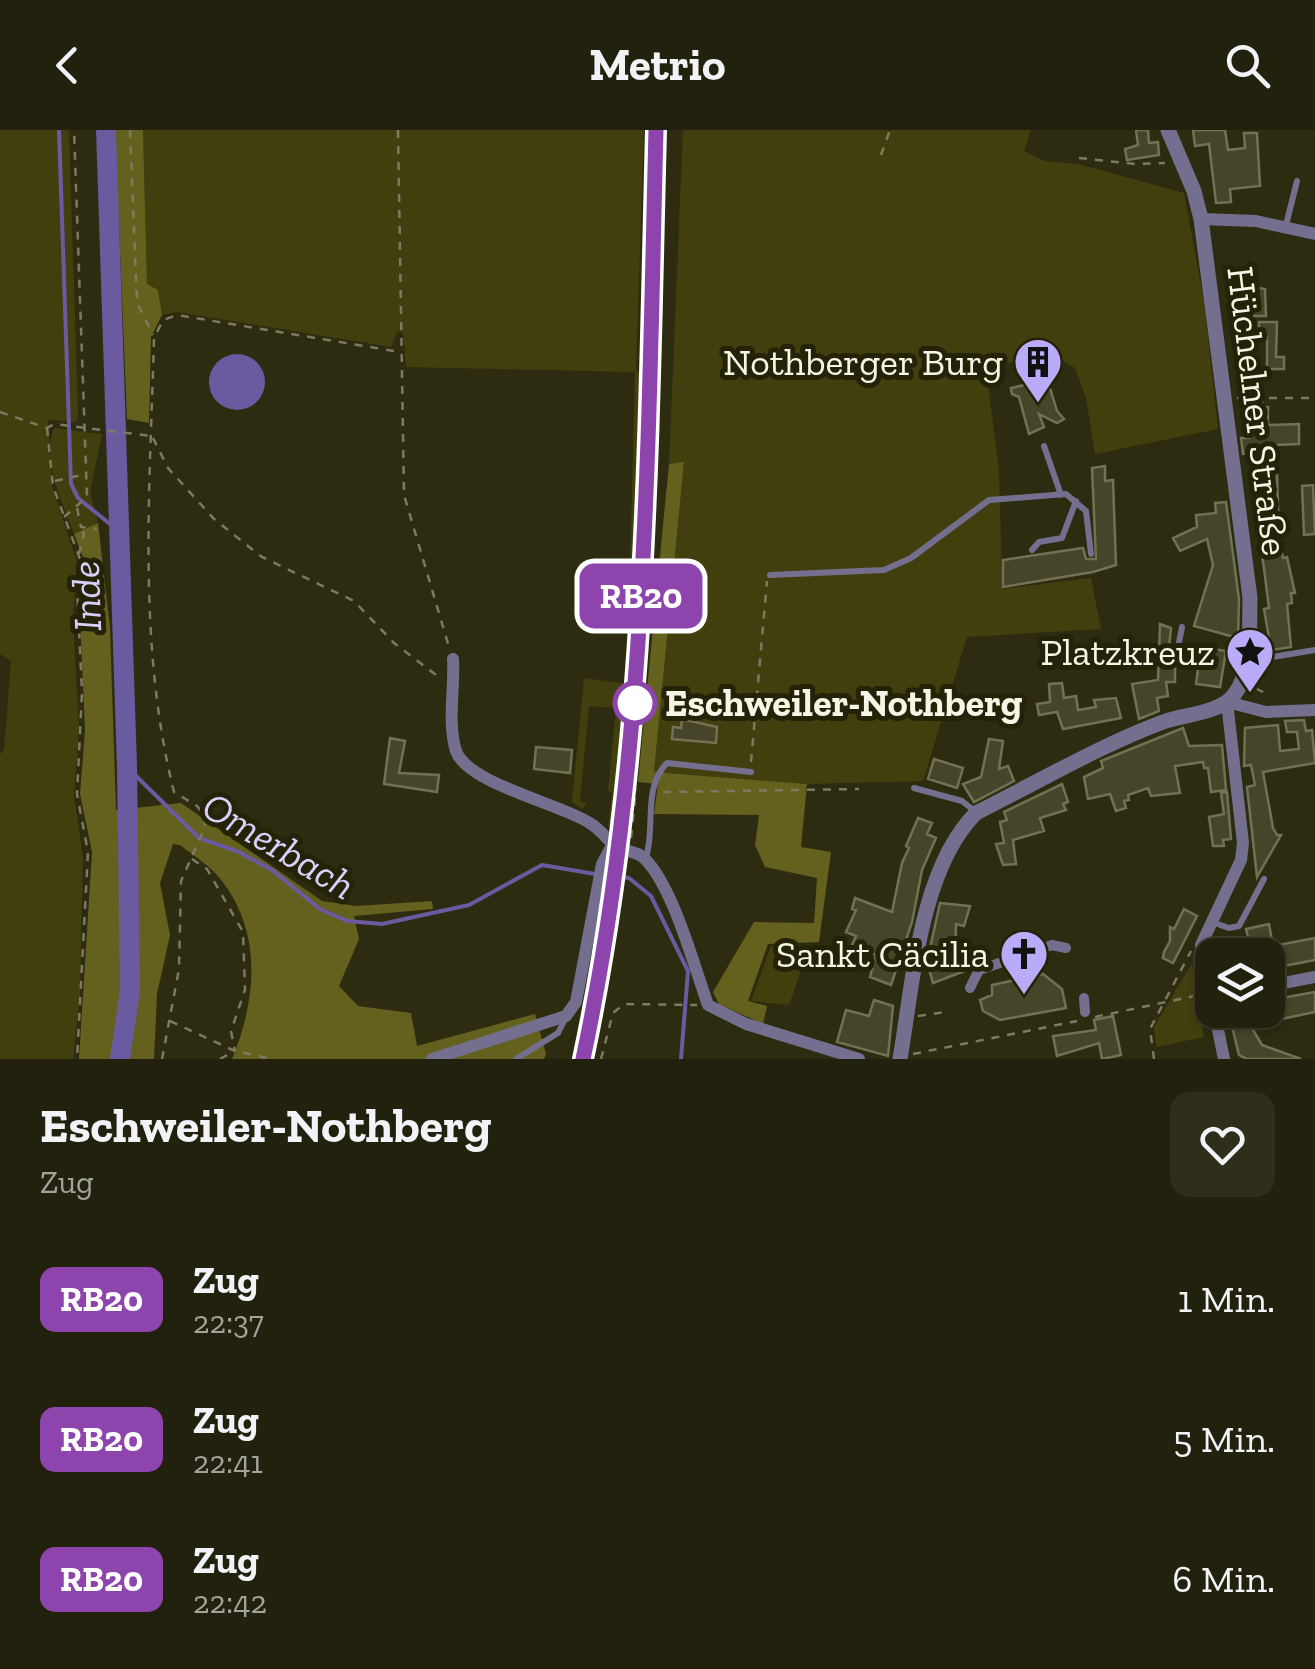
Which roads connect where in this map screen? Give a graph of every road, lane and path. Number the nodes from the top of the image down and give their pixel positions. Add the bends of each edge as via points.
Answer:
1 (74, 130) edge
2 (130, 130) edge
3 (398, 130) edge
4 (890, 130) edge
5 (1168, 130) edge
6 (882, 156) dead end
7 (1079, 158) dead end
8 (1182, 162) junction
9 (1298, 181) dead end
10 (1201, 219) junction
11 (1286, 225) junction
12 (1315, 234) edge
13 (154, 338) junction
14 (400, 352) junction
15 (1223, 398) junction
16 (1315, 398) edge
17 (0, 412) edge
18 (81, 426) junction
19 (46, 428) junction
20 (152, 436) junction
21 (1044, 446) dead end
22 (83, 475) junction
23 (53, 482) junction
24 (1061, 494) junction
25 (1076, 500) junction
26 (77, 506) junction
27 (64, 517) junction
28 (81, 527) junction
29 (84, 534) junction
30 (1032, 550) dead end
31 (1090, 554) dead end
32 (79, 555) junction
33 (770, 576) joint
34 (1182, 627) dead end
35 (1315, 650) edge
36 (1247, 657) junction
37 (1176, 658) dead end
38 (453, 659) joint
39 (454, 688) junction
40 (1257, 688) dead end
41 (1262, 693) dead end
42 (1227, 702) junction
43 (1315, 710) edge
44 (750, 772) joint
45 (914, 788) dead end
46 (636, 789) dead end
47 (859, 789) dead end
48 (652, 793) junction
49 (976, 813) junction
50 (614, 853) junction
51 (191, 858) junction
52 (645, 859) junction
53 (1264, 879) dead end
54 (1211, 922) junction
55 (1204, 938) edge
56 (1066, 948) dead end
57 (1195, 949) edge
58 (1315, 977) edge
59 (1285, 983) edge
60 (970, 988) dead end
61 (1084, 998) dead end
62 (1195, 999) edge
63 (1162, 1004) junction
64 (692, 1005) dead end
65 (946, 1012) dead end
66 (566, 1016) junction
67 (922, 1016) dead end
68 (1085, 1016) junction
69 (169, 1021) junction
70 (1065, 1023) junction
71 (1218, 1028) edge
72 (1067, 1032) dead end
73 (235, 1050) junction
74 (842, 1057) edge
75 (900, 1057) edge
76 (77, 1059) edge
77 (162, 1059) edge
78 (220, 1059) edge
79 (271, 1059) edge
80 (432, 1059) edge
81 (516, 1059) edge
82 (601, 1059) edge
83 (859, 1059) edge
84 (1154, 1059) edge
85 (1224, 1059) edge

1 - 18 path
2 - 13 path via 137,303
3 - 14 path
4 - 6 path
5 - 8 street, Hüchelner Straße
7 - 8 path
8 - 10 street, Hüchelner Straße
9 - 11 lane
10 - 11 street
10 - 15 street, Hüchelner Straße
11 - 12 street
13 - 14 path via 163,320 177,315
13 - 20 path
14 - 38 path via 404,495
15 - 16 path
15 - 36 street, Hüchelner Straße via 1250,598
17 - 19 path
18 - 19 path
18 - 20 path
18 - 22 path
19 - 23 path
20 - 39 path via 168,468 214,520 262,557 354,601 394,643
20 - 51 path via 149,596 162,745 174,792 204,815
21 - 24 lane
22 - 23 path
22 - 26 path via 86,498
23 - 27 path
24 - 25 lane
24 - 33 lane via 989,500 884,570
25 - 30 lane via 1062,538
25 - 31 lane via 1086,510
26 - 27 path
26 - 28 path
27 - 32 path
28 - 29 path
28 - 29 path via 95,529
29 - 32 path
32 - 76 path via 76,794 88,852
33 - 44 path
34 - 37 lane
35 - 36 lane
36 - 42 street, Hüchelner Straße
38 - 39 street
39 - 50 street via 457,752 467,767 606,832
40 - 41 path
42 - 43 street via 1252,710
42 - 49 street via 1116,742
42 - 54 street via 1243,851
44 - 48 lane via 666,763
45 - 49 lane via 962,801
46 - 50 path
47 - 48 path
48 - 52 lane
49 - 75 street via 952,841 935,883
50 - 52 street
50 - 66 street via 599,890 576,1002
51 - 69 path via 180,881 180,954
51 - 73 path via 207,869 243,932 245,990 230,1031
52 - 74 street via 678,919 708,1005
53 - 54 lane via 1239,926
54 - 55 street
56 - 60 street via 1052,944 979,970
57 - 63 path
58 - 59 street
61 - 68 street
62 - 63 path
63 - 68 path
63 - 84 path via 1150,1029
64 - 82 path via 624,1004 613,1013
65 - 67 path
66 - 80 street
66 - 81 lane via 558,1033
68 - 70 path
69 - 73 path
69 - 77 path
70 - 72 path
70 - 75 path
71 - 85 street
73 - 78 path
73 - 79 path
74 - 83 street

